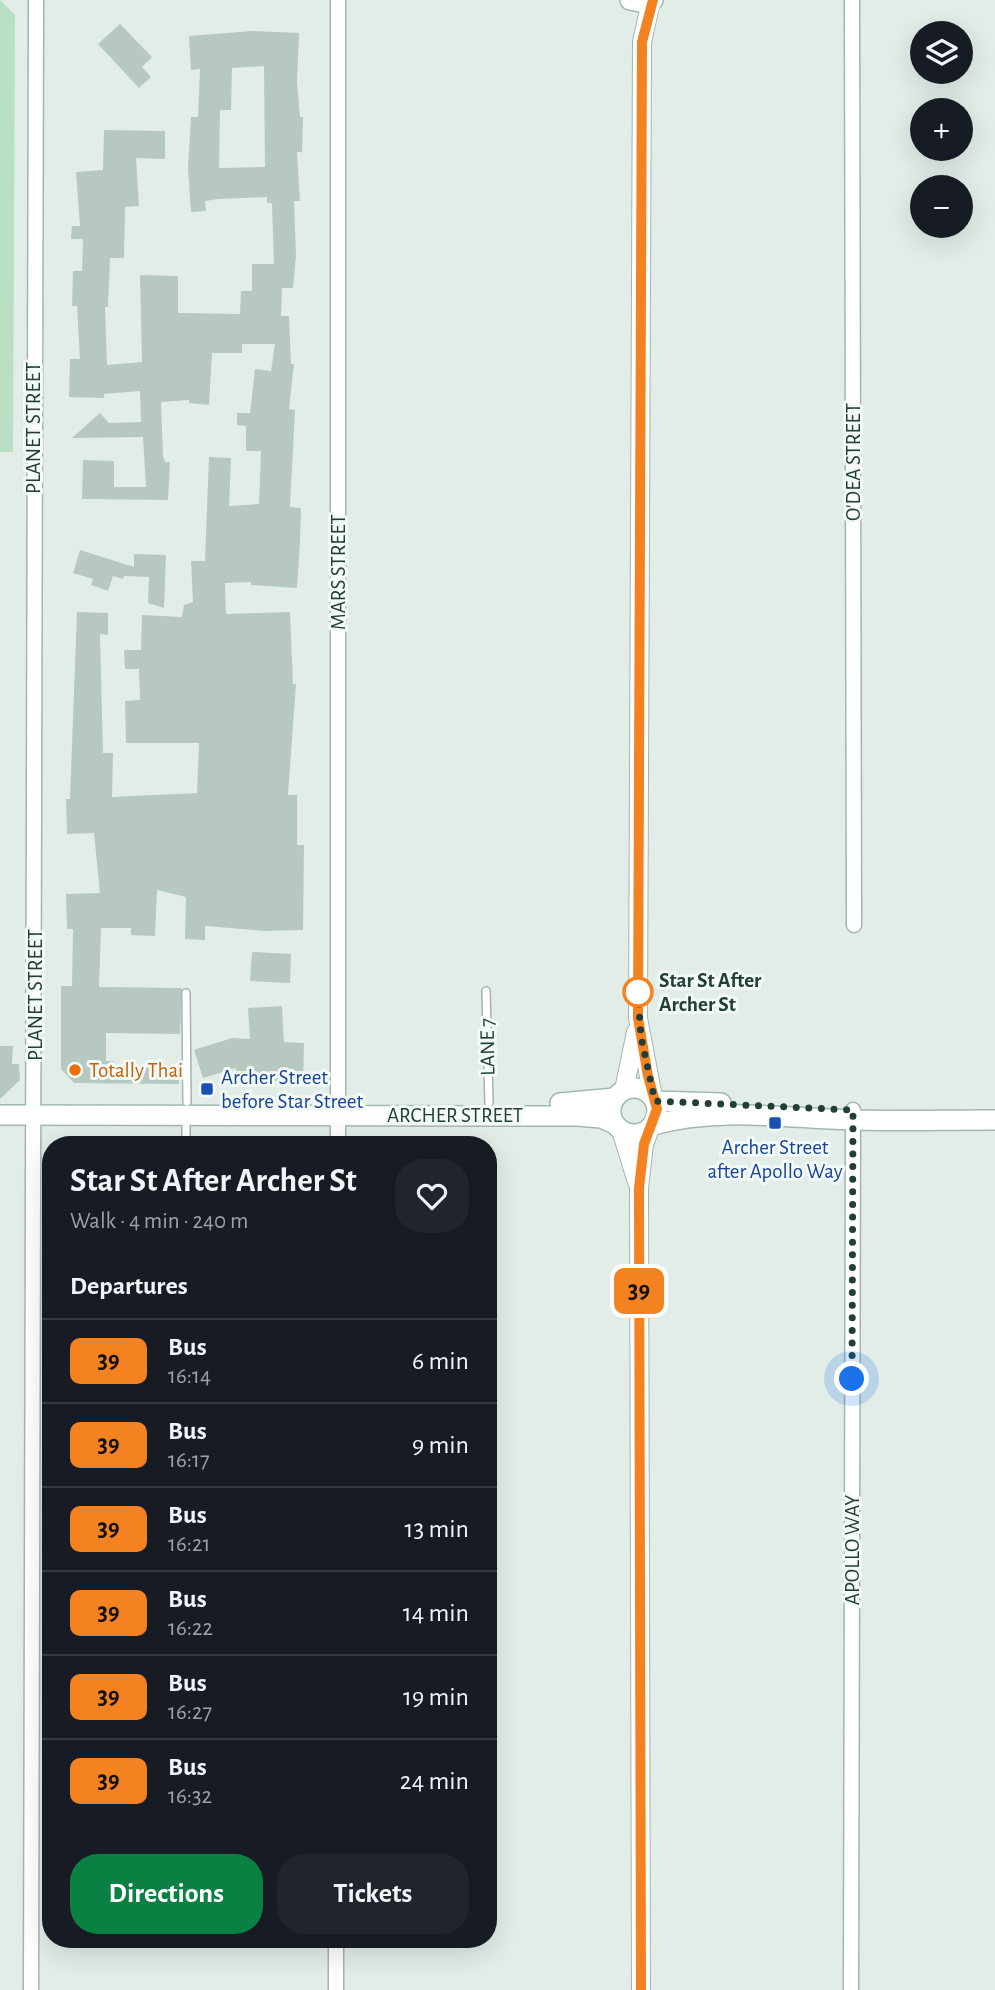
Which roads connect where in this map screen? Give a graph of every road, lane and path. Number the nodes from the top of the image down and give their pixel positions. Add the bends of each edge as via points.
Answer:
1 (36, 0) edge
2 (338, 0) edge
3 (630, 0) edge
4 (652, 0) edge
5 (852, 0) edge
6 (642, 42) junction
7 (855, 925) dead end
8 (486, 991) dead end
9 (186, 993) dead end
10 (638, 1018) junction
11 (619, 1094) junction
12 (654, 1099) junction
13 (0, 1102) edge
14 (489, 1103) junction
15 (35, 1108) junction
16 (187, 1108) junction
17 (338, 1108) junction
18 (995, 1108) edge
19 (0, 1115) edge
20 (853, 1115) junction
21 (995, 1120) edge
22 (618, 1127) junction
23 (652, 1127) junction
24 (186, 1136) edge
25 (338, 1136) edge
26 (639, 1188) junction
27 (336, 1948) edge
28 (31, 1990) edge
29 (335, 1990) edge
30 (641, 1990) edge
31 (851, 1990) edge

1 - 15 street, PLANET STREET
2 - 17 street, MARS STREET
3 - 4 main road
3 - 6 street
4 - 6 street
5 - 7 street, O'DEA STREET
6 - 10 street
8 - 14 lane, LANE 7
9 - 16 lane
10 - 11 street
10 - 12 street
11 - 12 main road via 640,1088
11 - 14 main road, ARCHER STREET via 584,1103
11 - 22 main road via 611,1111
12 - 20 main road
12 - 23 main road via 657,1117
13 - 15 main road, ARCHER STREET
14 - 17 main road, ARCHER STREET
15 - 16 main road, ARCHER STREET
15 - 19 main road, ARCHER STREET
15 - 28 street, PLANET STREET
16 - 17 main road, ARCHER STREET
16 - 24 lane
17 - 22 main road, ARCHER STREET via 577,1116 601,1118
17 - 25 street, MARS STREET
18 - 20 main road
20 - 21 main road
20 - 23 main road via 698,1115
20 - 31 street, APOLLO WAY
22 - 23 main road via 636,1135
22 - 26 street
23 - 26 street via 644,1144
26 - 30 street
27 - 29 street

